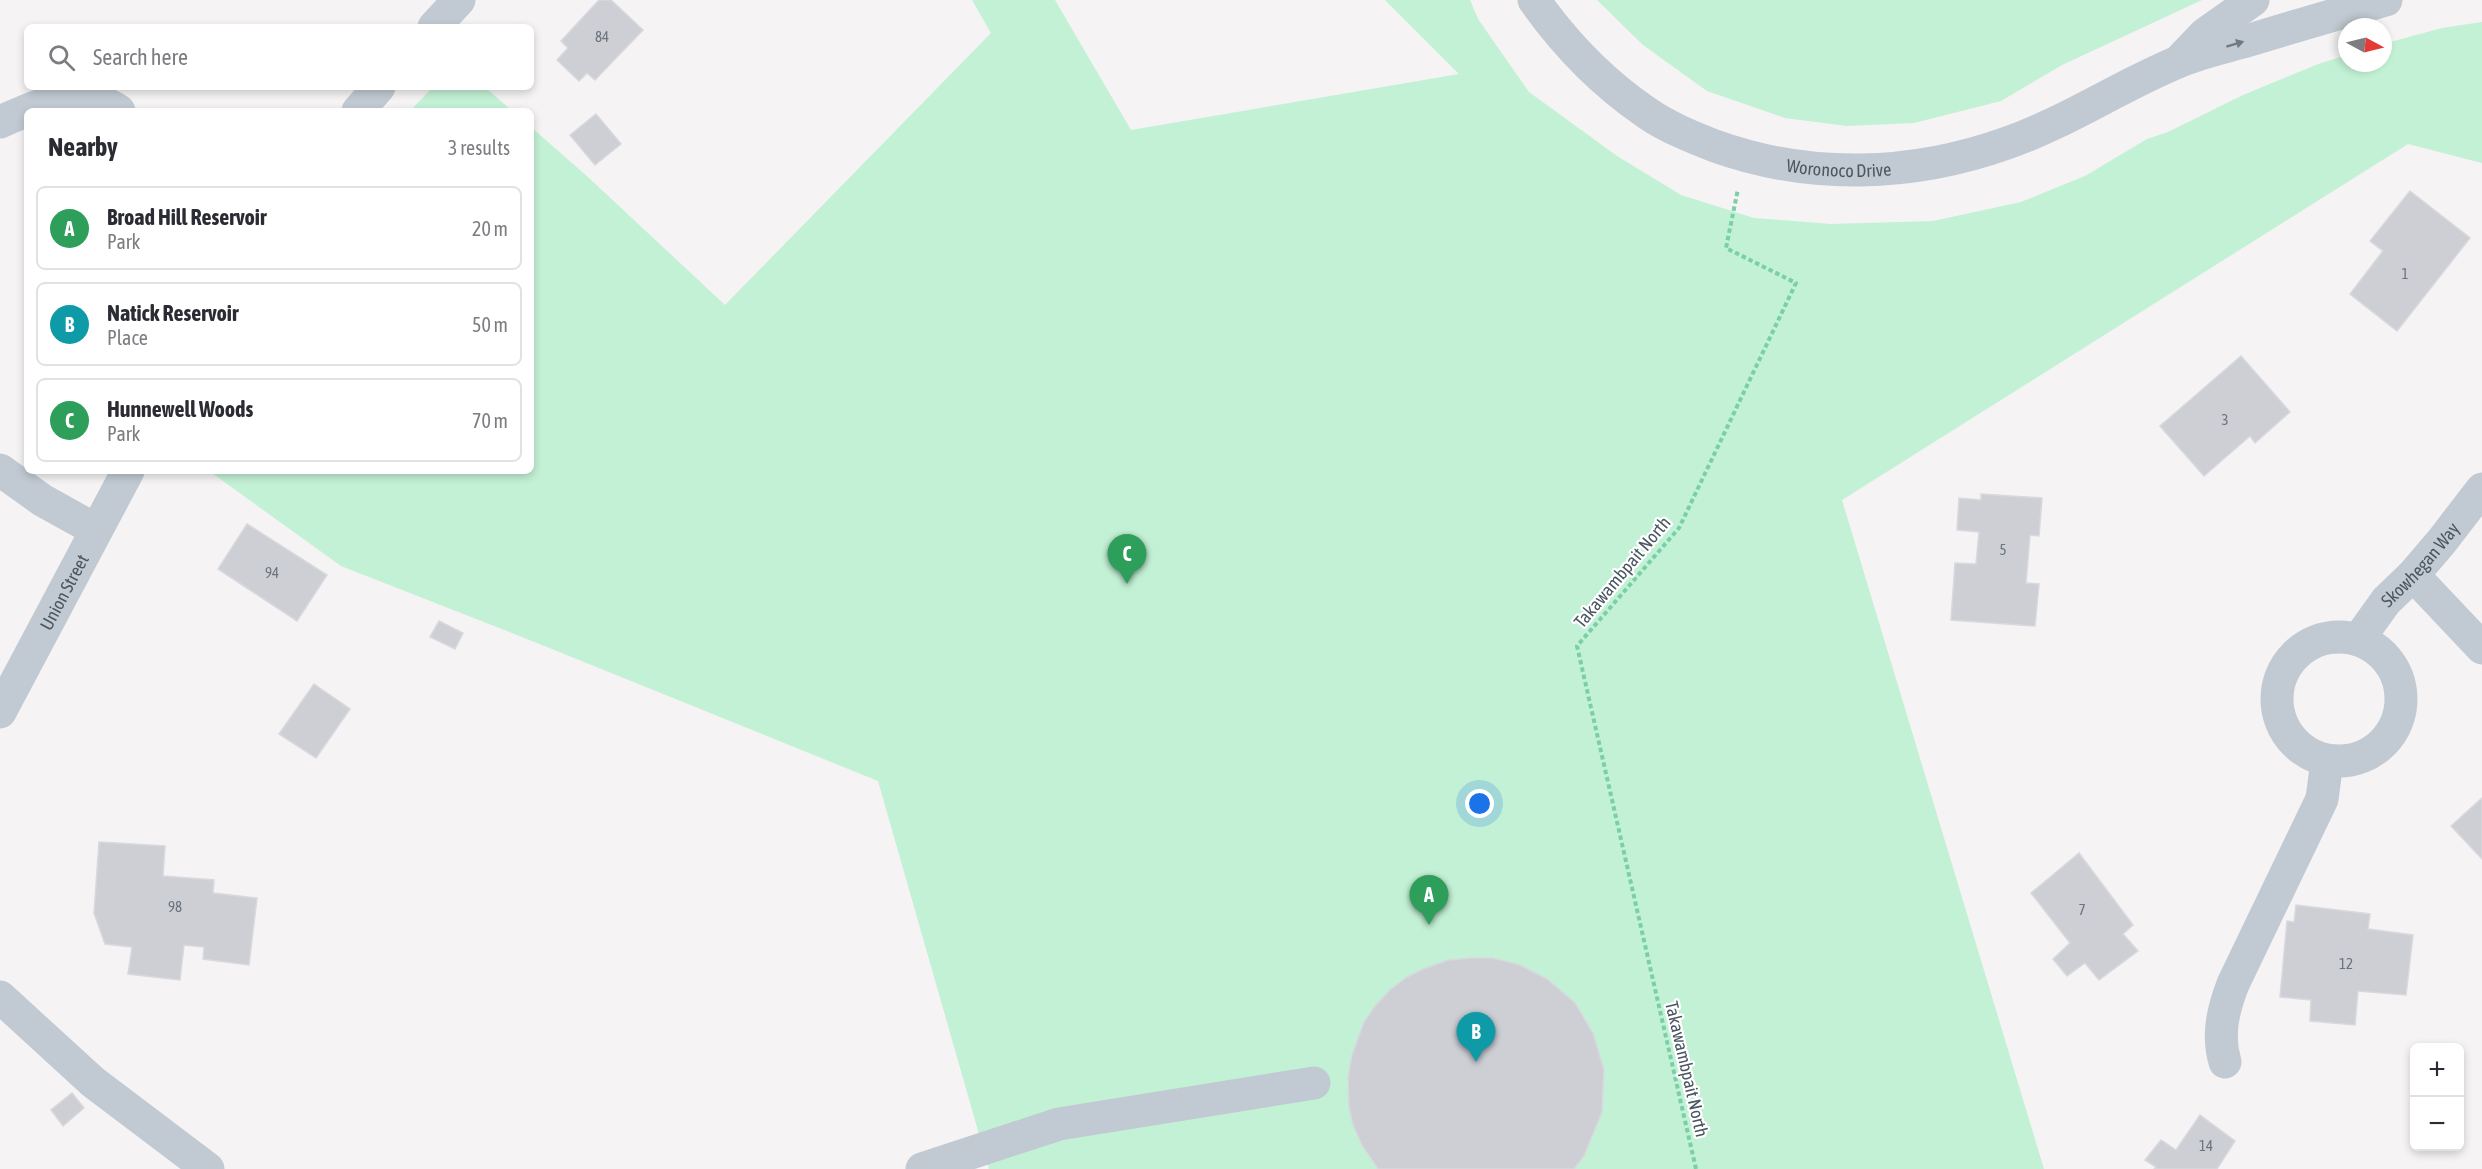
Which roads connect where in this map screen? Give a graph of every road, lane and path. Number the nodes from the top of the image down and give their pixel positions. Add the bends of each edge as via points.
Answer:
1 (459, 0) edge
2 (1534, 0) edge
3 (2253, 0) edge
4 (2386, 0) edge
5 (437, 24) edge
6 (2179, 61) junction
7 (376, 90) edge
8 (33, 108) edge
9 (113, 108) edge
10 (361, 108) edge
11 (24, 112) edge
12 (0, 122) edge
13 (1745, 156) junction
14 (0, 470) edge
15 (126, 474) edge
16 (2482, 489) edge
17 (96, 530) junction
18 (2413, 575) junction
19 (2358, 640) junction
20 (2482, 648) edge
21 (0, 712) edge
22 (2327, 760) junction
23 (0, 997) edge
24 (2225, 1062) dead end
25 (1314, 1083) dead end
26 (208, 1169) edge
27 (922, 1169) edge
28 (1696, 1169) edge

1 - 5 street
2 - 13 street, Woronoco Drive via 1577,53 1649,115 1691,137
3 - 6 street, Woronoco Drive via 2205,34
6 -> 4 street, Woronoco Drive
6 - 13 street, Woronoco Drive via 2053,125 2006,144 1955,158 1901,168 1850,171 1798,168
7 - 10 street
8 - 9 street via 69,97 94,99
11 - 12 street
13 - 28 path, Takawambpait North via 1726,248 1796,283 1679,528 1577,646
14 - 17 street via 42,500
15 - 17 street, Union Street
16 - 18 street, Skowhegan Way
17 - 21 street, Union Street
18 - 19 street, Skowhegan Way via 2386,601
18 - 20 street
19 - 22 street via 2379,653 2395,673 2400,689 2396,723 2382,744 2361,758
19 - 22 street via 2319,640 2302,649 2288,663 2278,686 2277,710 2287,733 2304,751
22 - 24 street via 2322,798 2223,1011
23 - 26 street via 93,1082
25 - 27 street via 1059,1124

